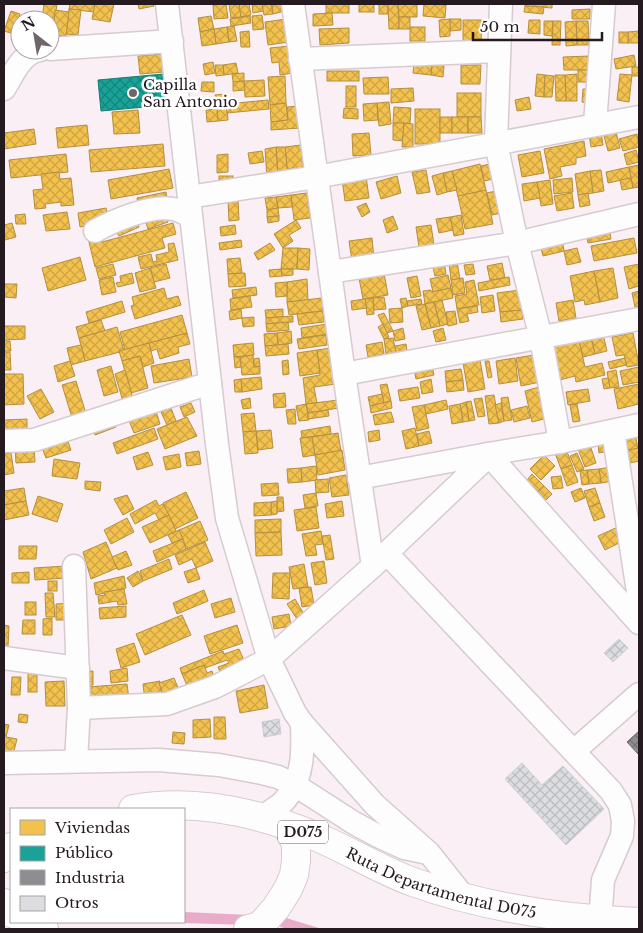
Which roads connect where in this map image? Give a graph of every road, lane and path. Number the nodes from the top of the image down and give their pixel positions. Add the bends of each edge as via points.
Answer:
1 (167, 4) edge
2 (293, 4) edge
3 (501, 4) edge
4 (604, 4) edge
5 (172, 41) junction
6 (60, 48) edge
7 (500, 51) junction
8 (300, 59) junction
9 (22, 60) edge
10 (4, 89) edge
11 (639, 117) edge
12 (596, 124) junction
13 (496, 143) junction
14 (316, 177) junction
15 (190, 207) junction
16 (639, 214) edge
17 (95, 230) dead end
18 (517, 243) junction
19 (330, 272) junction
20 (639, 320) edge
21 (541, 338) junction
22 (344, 374) junction
23 (210, 383) junction
24 (639, 425) edge
25 (613, 431) junction
26 (4, 441) edge
27 (560, 442) junction
28 (488, 454) junction
29 (360, 478) junction
30 (383, 563) junction
31 (74, 566) dead end
32 (639, 598) edge
33 (639, 622) edge
34 (4, 658) edge
35 (269, 659) junction
36 (78, 668) junction
37 (639, 694) edge
38 (79, 708) junction
39 (302, 724) junction
40 (574, 751) junction
41 (76, 761) junction
42 (4, 763) edge
43 (295, 785) junction
44 (138, 808) edge
45 (262, 817) junction
46 (288, 826) junction
47 (429, 853) junction
48 (473, 900) junction
49 (639, 907) edge
50 (601, 908) junction
51 (639, 922) edge
52 (26, 923) edge
53 (44, 929) edge
54 (248, 929) edge

1 - 5 street
2 - 8 street
3 - 7 street
4 - 12 street
5 - 6 street
5 - 15 street
7 - 8 street
7 - 13 street
8 - 14 street
9 - 10 street
11 - 12 street
12 - 13 street
13 - 14 street
13 - 18 street
14 - 15 street
14 - 19 street
15 - 17 street via 154,210
15 - 23 street
16 - 18 street
18 - 19 street
18 - 21 street
19 - 22 street
20 - 21 street
21 - 22 street
21 - 27 street
22 - 29 street
23 - 26 street via 34,440
23 - 35 street via 227,518
24 - 25 street
25 - 27 street
25 - 32 street
27 - 28 street
28 - 29 street
28 - 30 street
28 - 33 street
29 - 30 street
30 - 35 street
30 - 40 street
31 - 36 street
34 - 36 street
35 - 38 street via 215,687 167,704
35 - 39 street
36 - 38 street
37 - 40 street
38 - 41 street
39 - 43 street via 302,764
39 - 47 street via 375,805
40 - 50 street via 611,791 620,805 623,821 622,836 603,880
41 - 42 street
41 - 43 street via 159,760 219,765 278,776
43 - 45 street via 284,801
43 - 47 street via 378,836 404,848
44 - 45 highway, Ruta Departamental D075 / D075 via 177,805
45 - 46 highway, Ruta Departamental D075 / D075
46 - 48 highway, Ruta Departamental D075 / D075 via 412,882
46 - 54 highway via 296,844 296,861 288,890 260,926
47 - 48 street
48 - 50 highway, D075
48 - 51 highway, Ruta Departamental D075 / D075 via 558,915
49 - 50 highway, D075
52 - 53 highway

